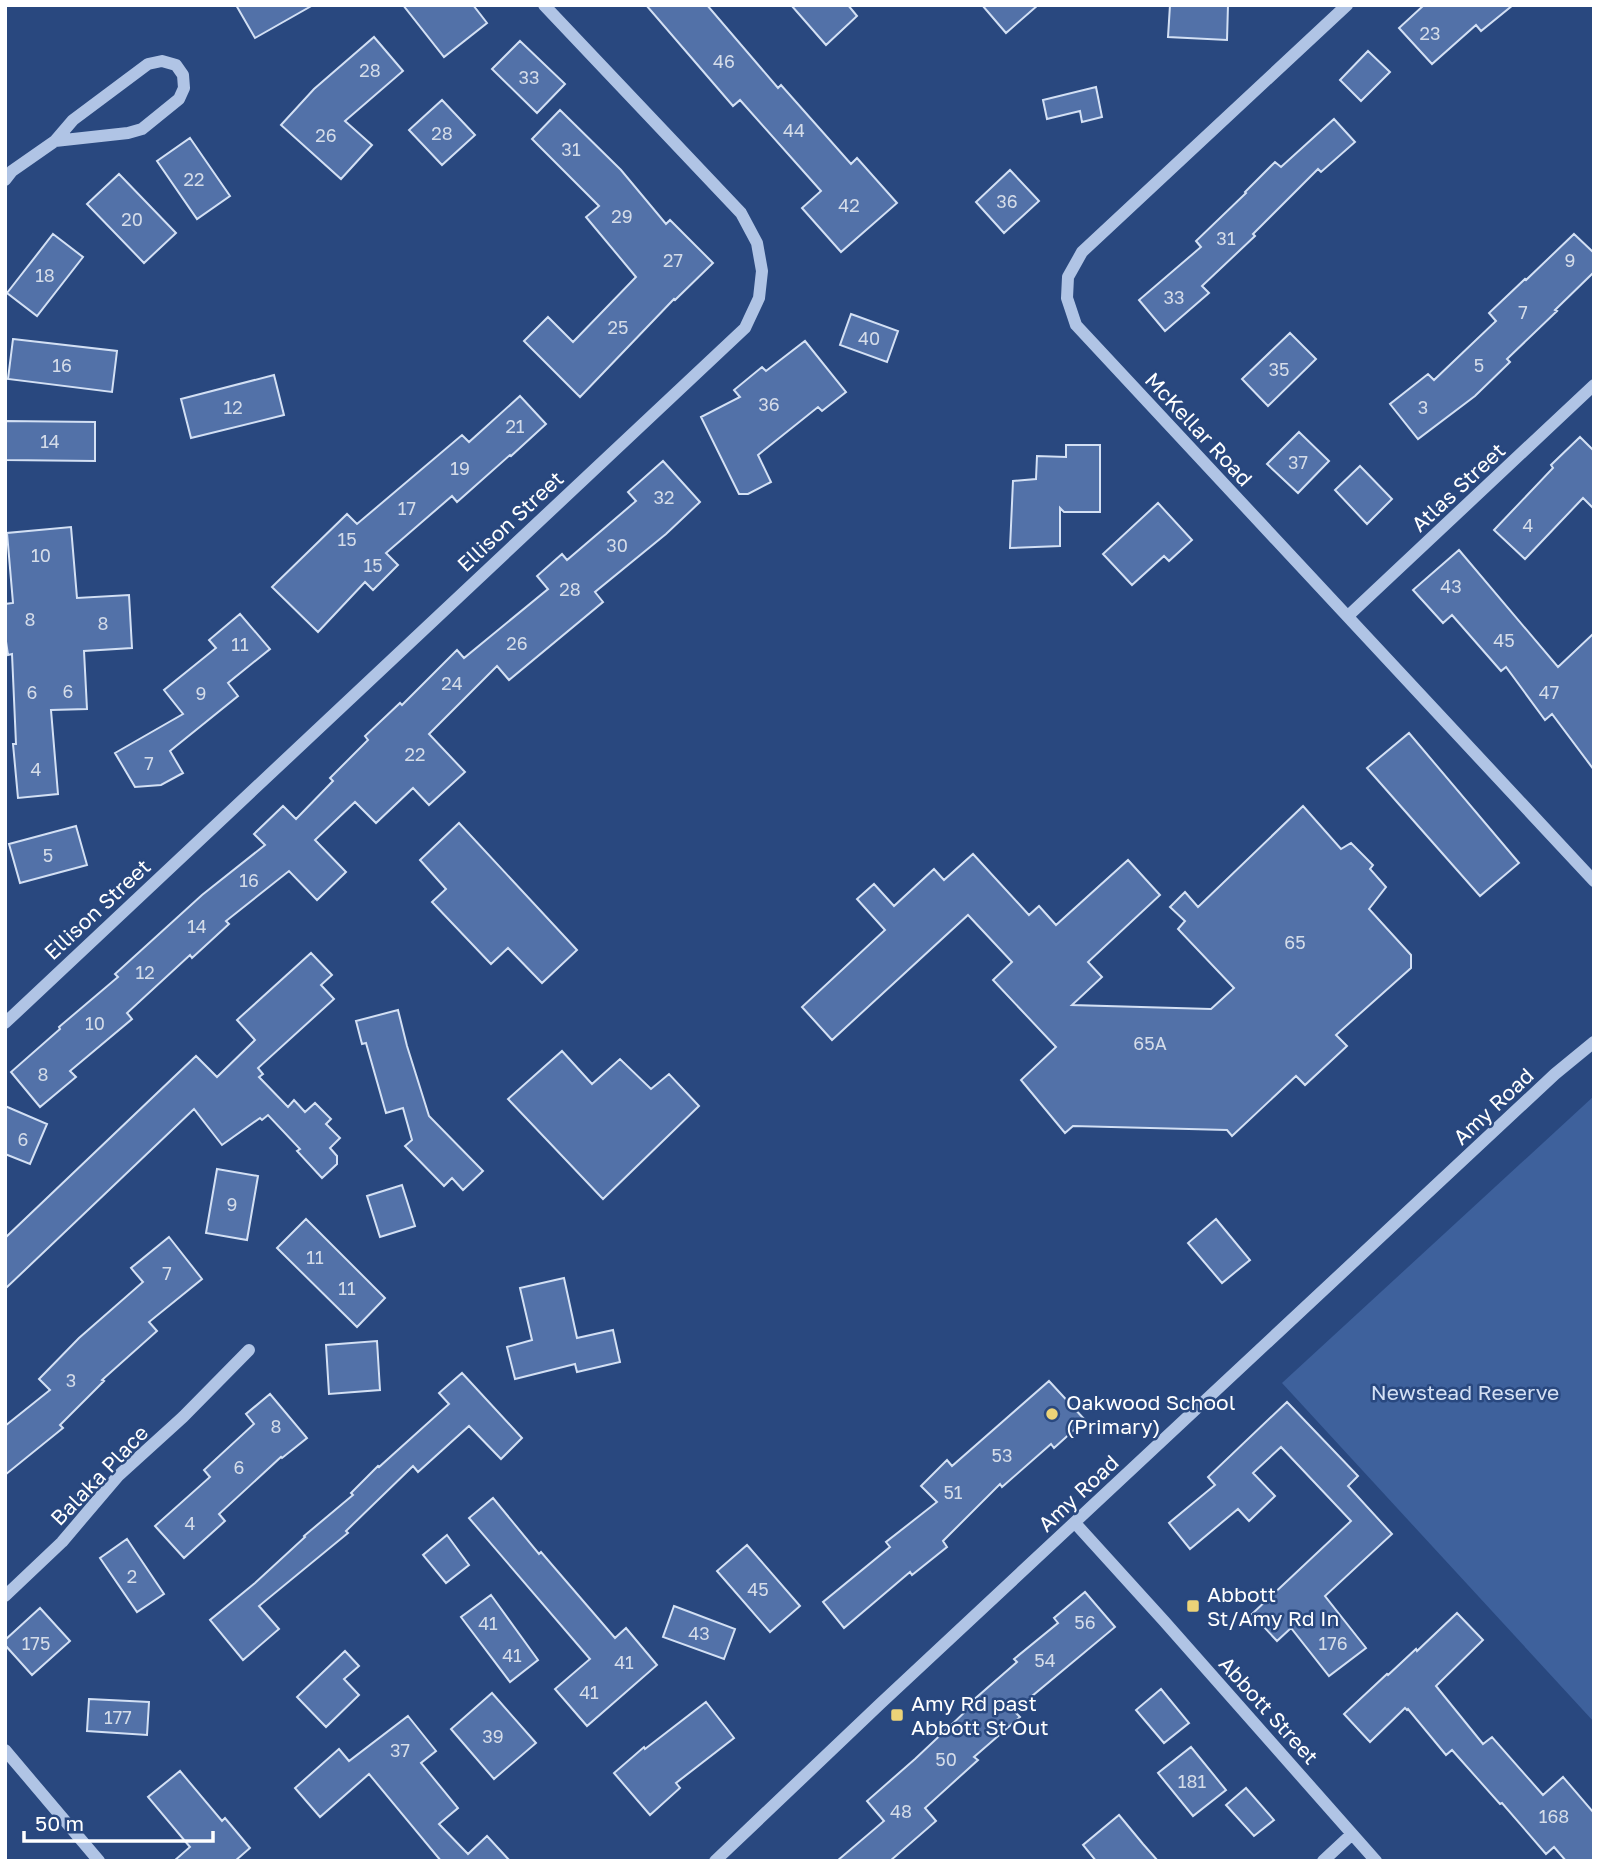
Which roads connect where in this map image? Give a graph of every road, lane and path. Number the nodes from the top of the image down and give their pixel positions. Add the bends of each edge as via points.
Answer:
1 (544, 5) edge
2 (1347, 5) edge
3 (55, 141) junction
4 (5, 180) edge
5 (1594, 385) edge
6 (1348, 617) junction
7 (1594, 881) edge
8 (5, 1023) edge
9 (1594, 1042) edge
10 (249, 1350) dead end
11 (1075, 1523) junction
12 (5, 1596) edge
13 (5, 1750) edge
14 (1352, 1834) junction
15 (99, 1861) edge
16 (715, 1861) edge
17 (1323, 1861) edge
18 (1376, 1861) edge

1 - 8 street, Ellison Street via 741,214 757,243 762,271 759,298 745,328
2 - 6 street, McKellar Road via 1082,252 1068,277 1067,298 1076,325
3 - 3 street via 73,120 148,64 176,65 183,75 179,99 142,129
3 - 4 street
5 - 6 street, Atlas Street
6 - 7 street, McKellar Road
9 - 11 street, Amy Road
10 - 12 street, Balaka Place via 118,1476 62,1542
11 - 14 street, Abbott Street
11 - 16 street, Amy Road
13 - 15 street
14 - 17 street
14 - 18 street, Abbott Street

